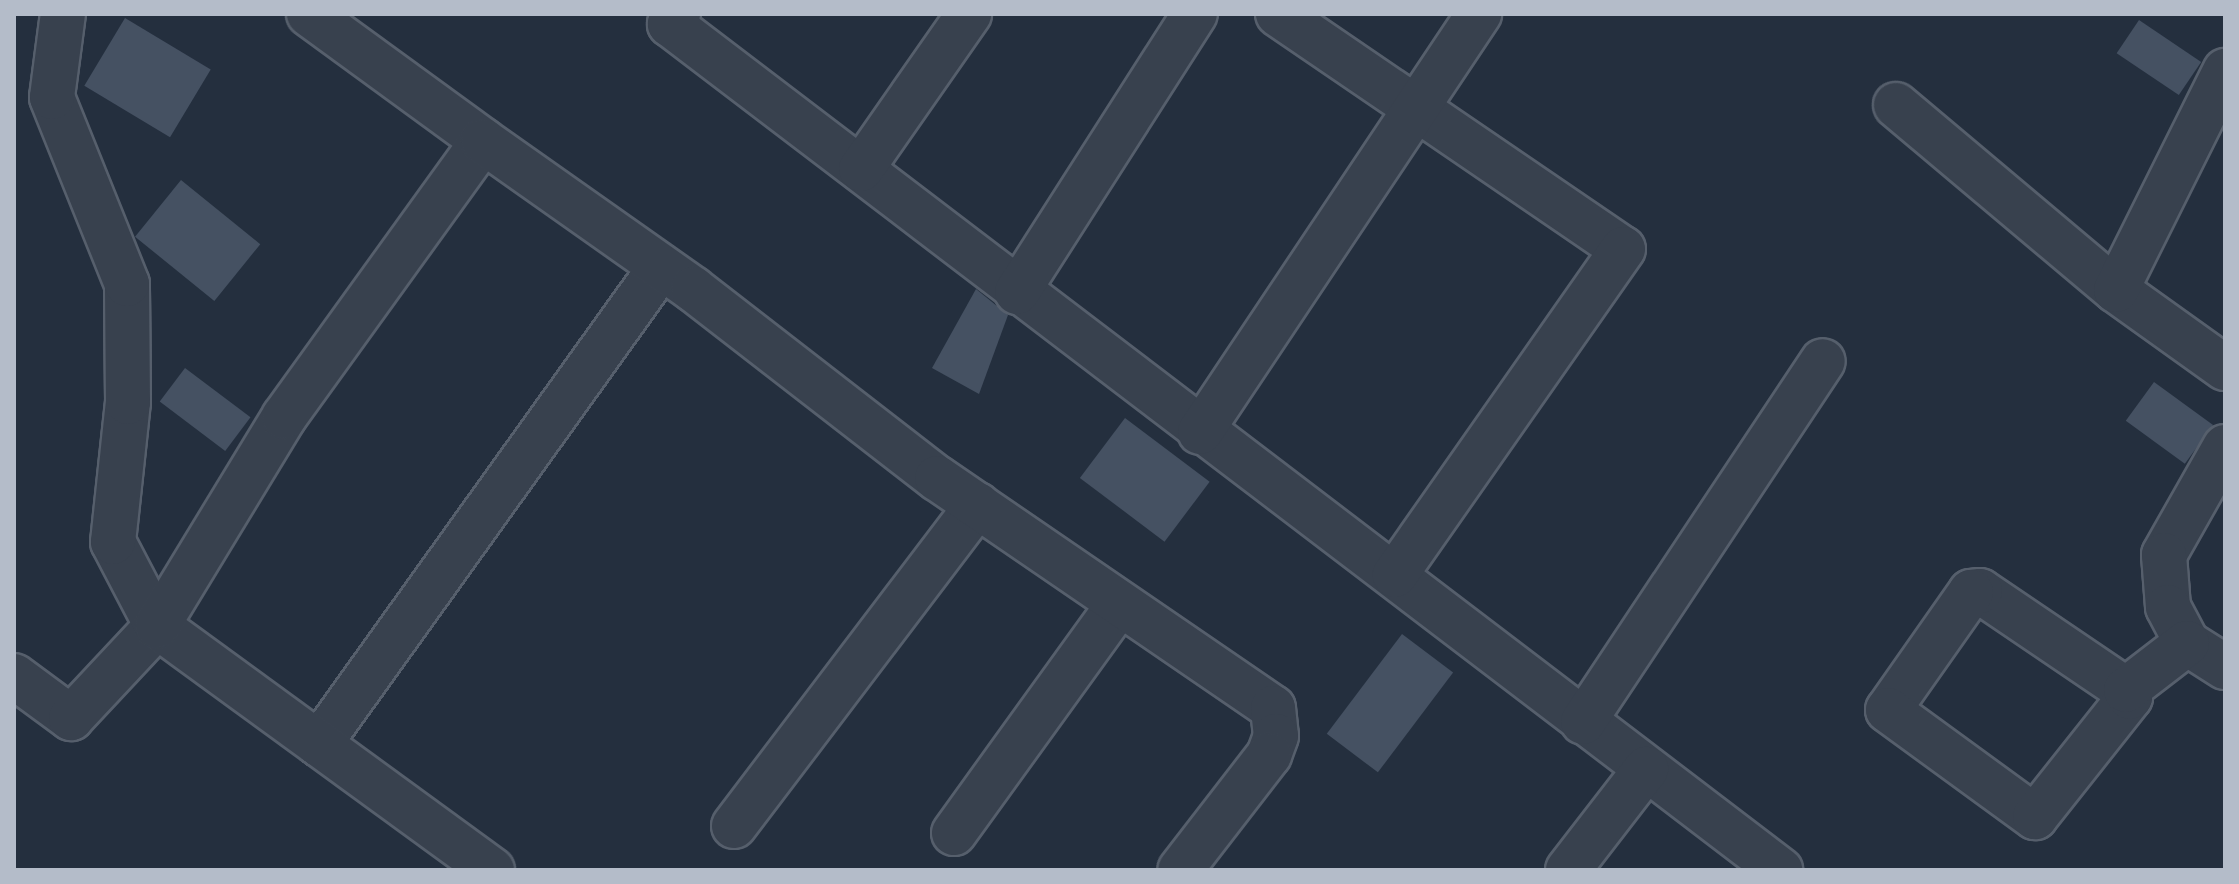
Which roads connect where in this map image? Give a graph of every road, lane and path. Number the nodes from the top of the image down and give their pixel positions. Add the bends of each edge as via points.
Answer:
1 (63, 14) edge
2 (309, 14) edge
3 (678, 14) edge
4 (969, 14) edge
5 (1195, 14) edge
6 (1278, 14) edge
7 (1479, 14) edge
8 (2225, 71) edge
9 (1896, 105) dead end
10 (1417, 113) junction
11 (483, 141) junction
12 (861, 169) junction
13 (661, 267) junction
14 (2116, 290) junction
15 (1017, 292) junction
16 (1823, 361) dead end
17 (2225, 368) edge
18 (1200, 432) junction
19 (2225, 447) edge
20 (978, 505) junction
21 (1395, 575) junction
22 (1119, 604) junction
23 (157, 626) junction
24 (2187, 643) junction
25 (2225, 667) edge
26 (14, 676) edge
27 (2126, 690) junction
28 (1583, 722) junction
29 (319, 744) junction
30 (1646, 769) junction
31 (734, 826) dead end
32 (954, 833) dead end
33 (1766, 866) edge
34 (492, 870) edge
35 (1180, 870) edge
36 (1568, 870) edge

1 - 23 street via 52,97 127,284 128,402 113,542
2 - 11 street
3 - 12 street via 670,24
4 - 12 street
5 - 15 street
6 - 10 street
7 - 10 street
8 - 14 street
9 - 14 street
10 - 18 street
10 - 21 street via 1623,249
11 - 13 street
11 - 23 street via 284,417
12 - 15 street
13 - 20 street
13 - 29 street
14 - 17 street
15 - 18 street
16 - 28 street
18 - 21 street
19 - 24 street via 2164,555 2168,607
20 - 22 street
20 - 31 street
21 - 28 street
22 - 32 street
22 - 35 street via 1265,701 1277,720 1269,755
23 - 26 street via 71,718
23 - 29 street
24 - 25 street
24 - 27 street
27 - 27 street via 2130,697 2035,817 1888,710 1971,592 1980,591
28 - 30 street
29 - 34 street
30 - 33 street
30 - 36 street

